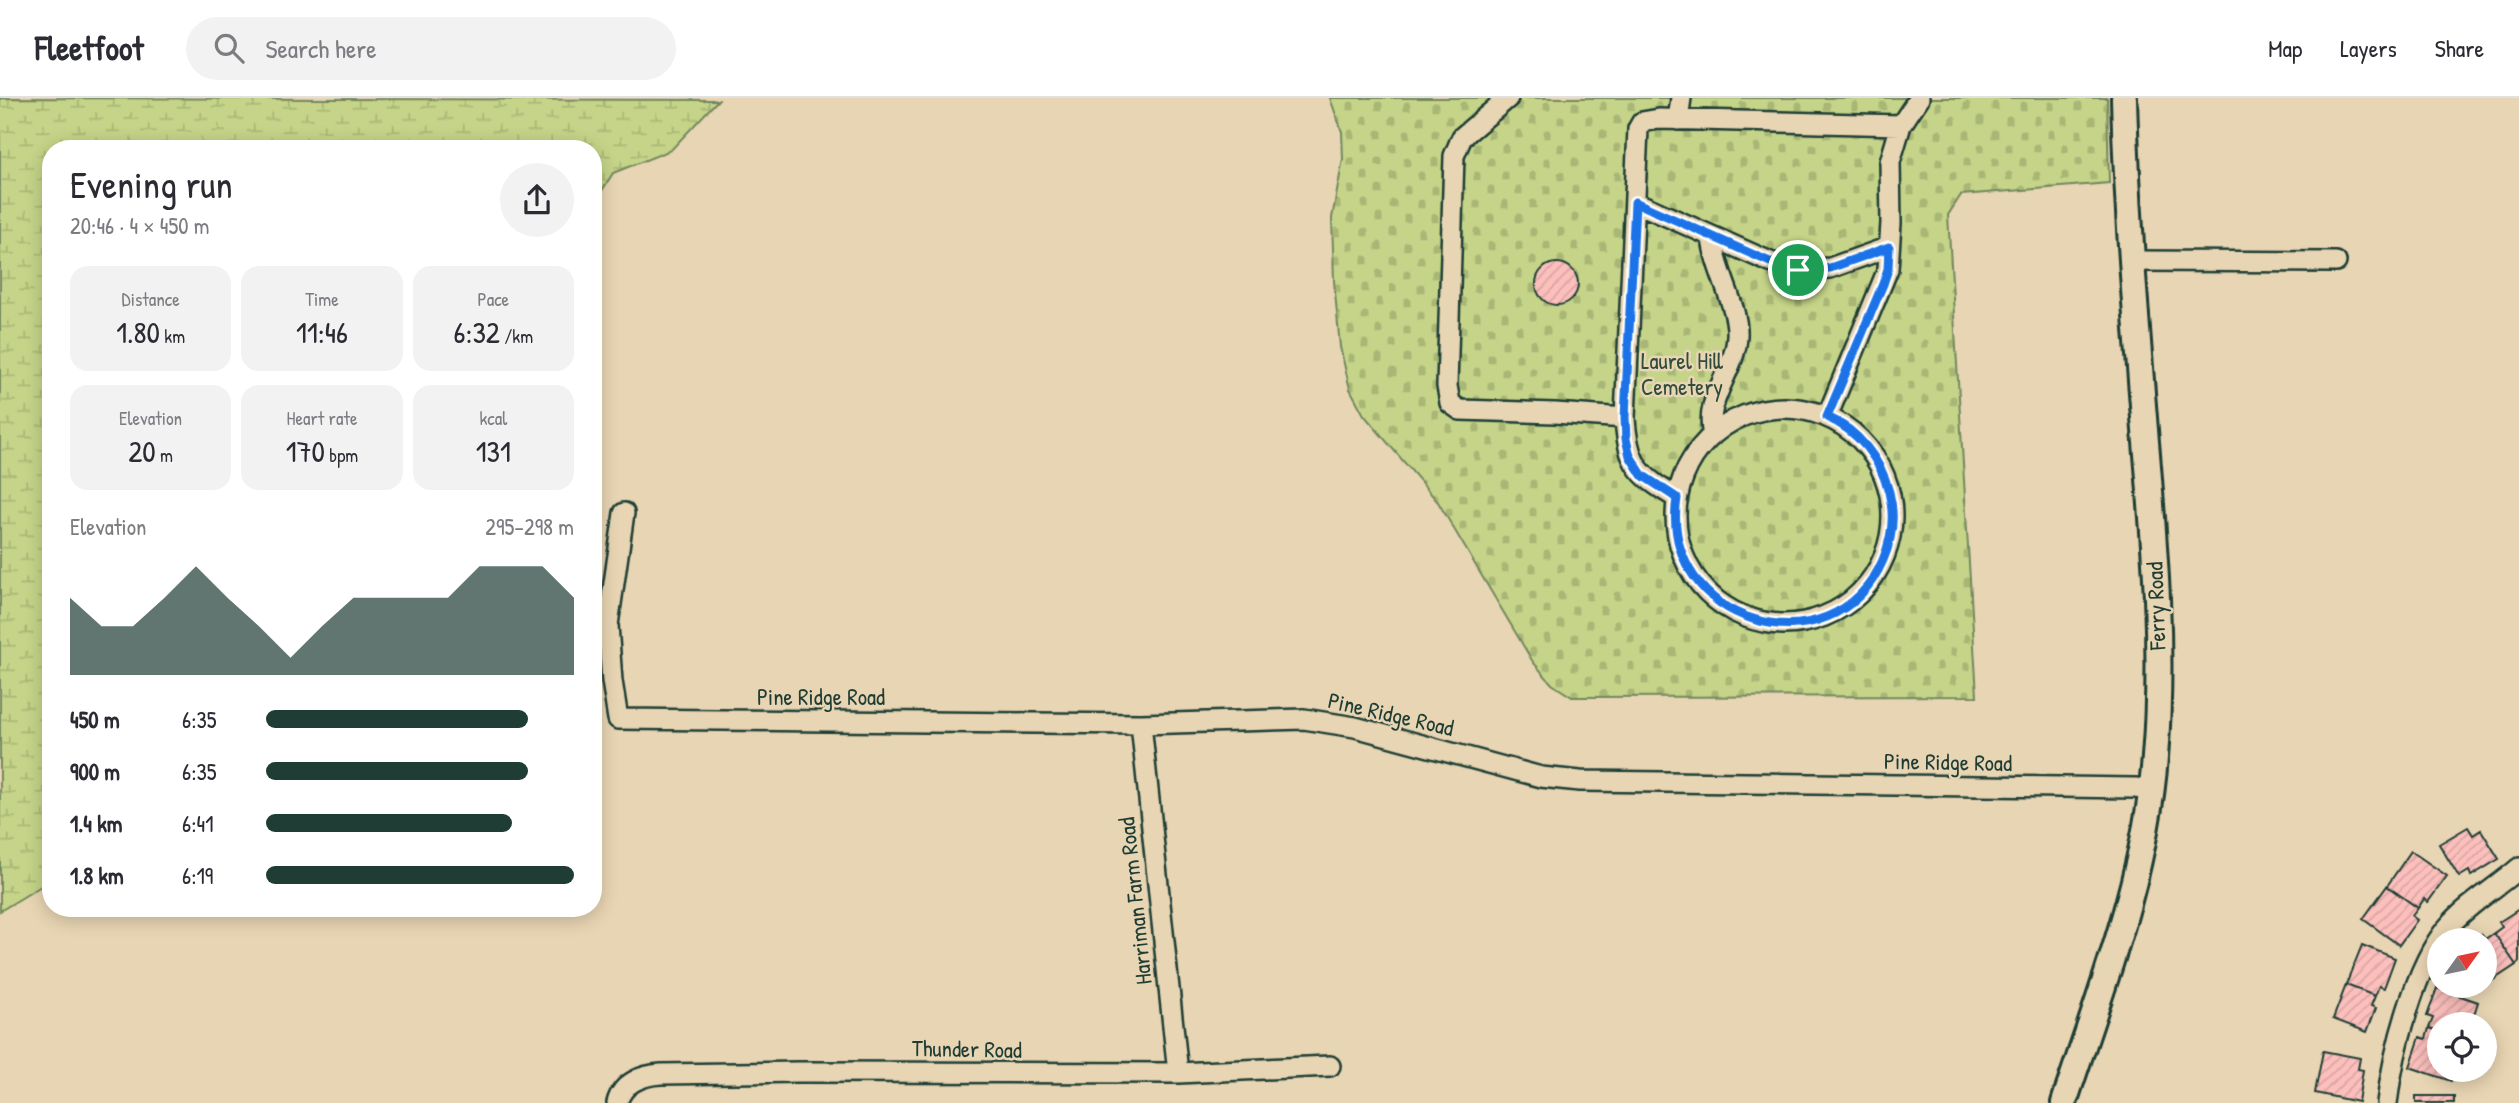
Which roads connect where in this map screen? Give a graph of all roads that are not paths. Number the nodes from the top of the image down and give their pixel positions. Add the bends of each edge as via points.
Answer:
1 (1508, 98) edge
2 (1681, 98) edge
3 (1919, 98) edge
4 (2124, 98) edge
5 (1678, 120) junction
6 (1901, 125) junction
7 (1635, 202) junction
8 (1712, 237) junction
9 (1889, 247) junction
10 (2131, 261) junction
11 (2336, 261) dead end
12 (1827, 417) junction
13 (1625, 418) junction
14 (1713, 434) junction
15 (1677, 498) junction
16 (624, 513) dead end
17 (1141, 724) junction
18 (2151, 790) junction
19 (2519, 869) edge
20 (1330, 1066) dead end
21 (1178, 1073) junction
22 (617, 1103) edge
23 (2064, 1103) edge
24 (2387, 1103) edge

1 - 13 street via 1462,137 1454,156 1450,403 1468,412
2 - 5 street
3 - 6 street
4 - 10 main road, Ferry Road
5 - 6 street
5 - 7 street via 1649,120 1638,129
6 - 9 street via 1890,162
7 - 8 street
7 - 13 street
8 - 9 street via 1770,262 1811,271
8 - 14 street via 1737,337 1710,416
9 - 12 street via 1883,284
10 - 11 street
10 - 18 main road, Ferry Road via 2156,591 2157,716
12 - 14 street via 1797,409 1763,410
12 - 15 street via 1871,452 1887,483 1892,517 1886,552 1870,583 1829,615 1779,625 1744,617 1714,600 1684,558 1675,524
13 - 15 street via 1635,466 1650,482
14 - 15 street via 1692,457
16 - 17 street, Pine Ridge Road via 608,625 618,719
17 - 18 street, Pine Ridge Road via 1304,719 1356,727 1541,777 1580,781
17 - 21 street, Harriman Farm Road
18 - 23 main road, Ferry Road via 2131,891
19 - 24 street via 2467,909 2439,939 2406,1015
20 - 21 street, Thunder Road
21 - 22 street, Thunder Road via 661,1074 626,1086

